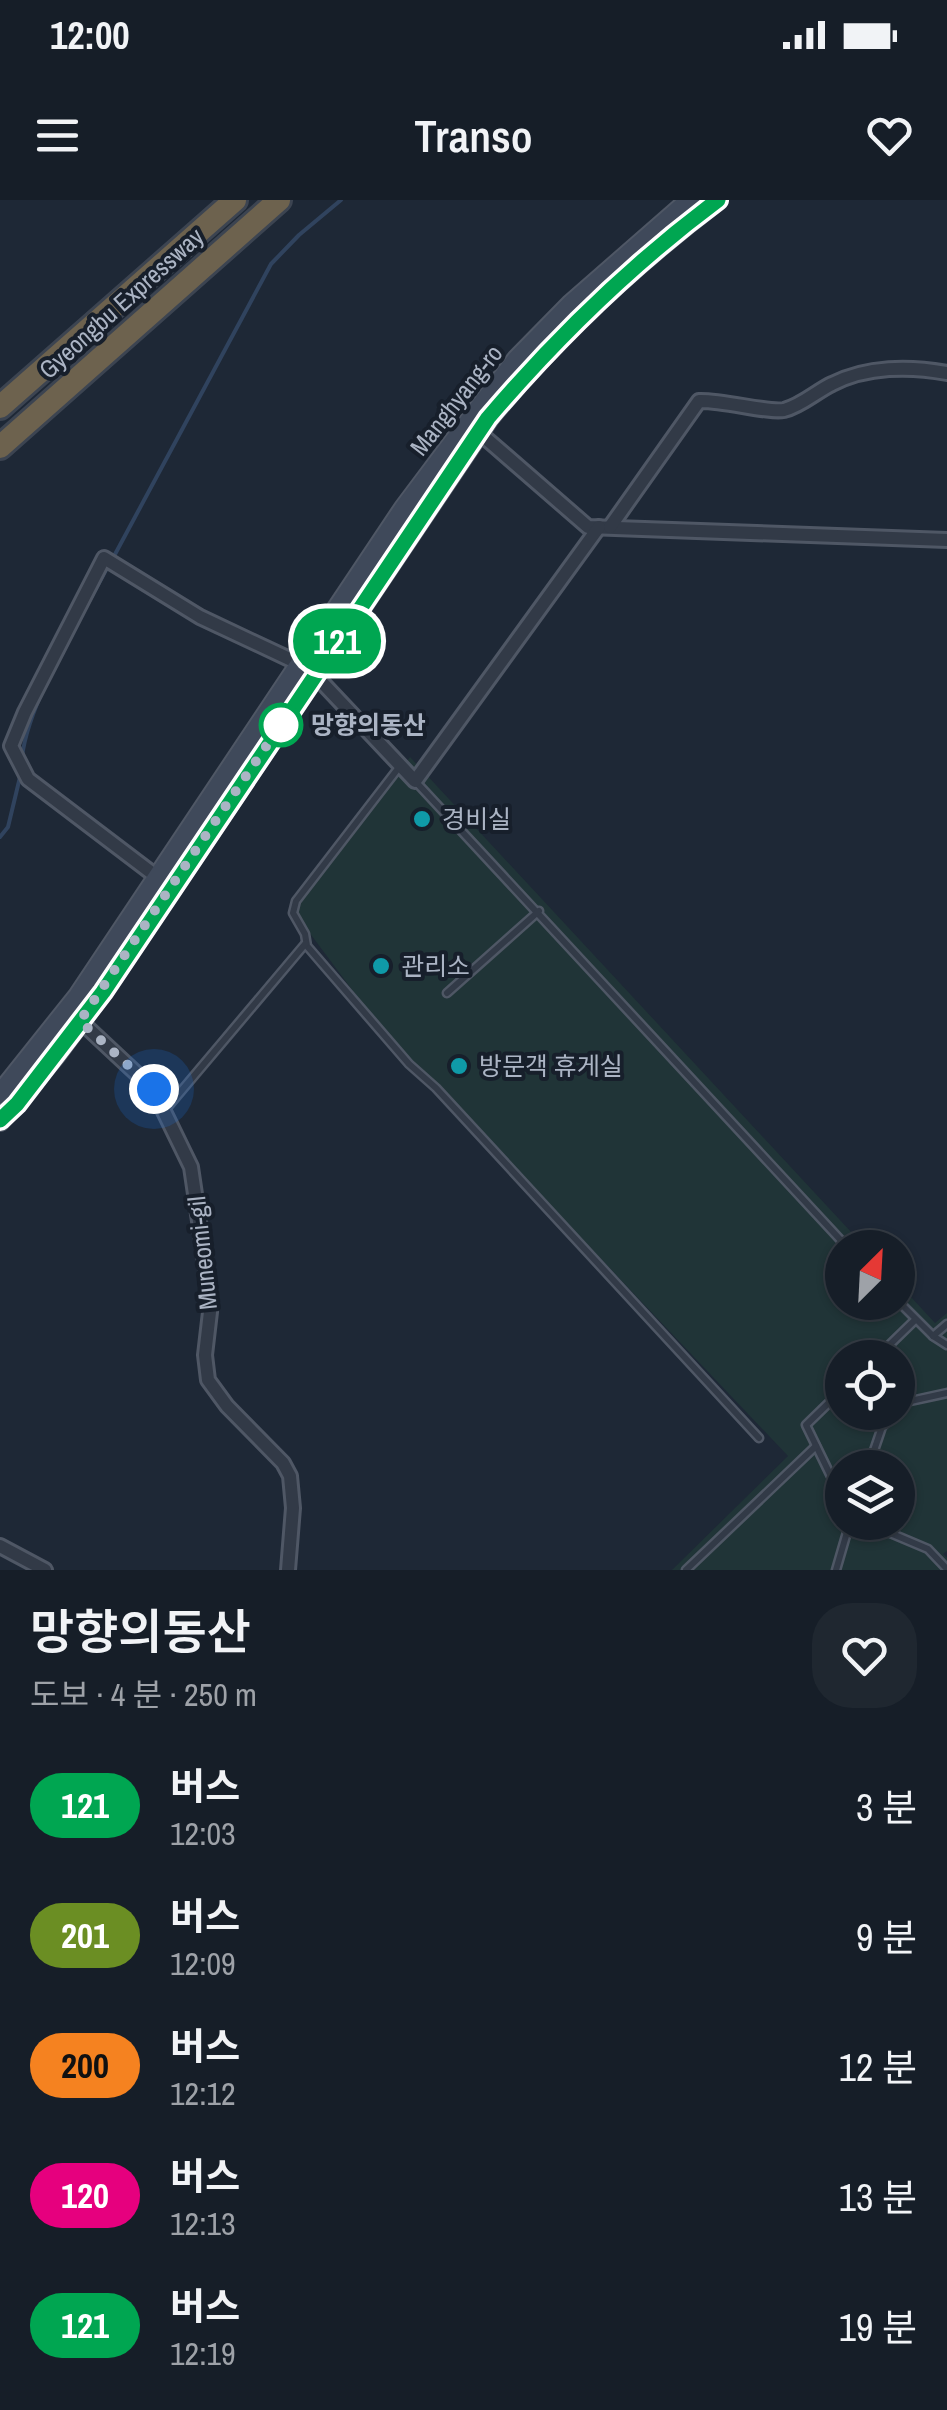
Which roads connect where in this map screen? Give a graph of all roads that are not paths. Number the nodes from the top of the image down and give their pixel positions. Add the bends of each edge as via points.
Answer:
1 (235, 200) edge
2 (280, 200) edge
3 (690, 200) edge
4 (718, 200) edge
5 (947, 372) edge
6 (0, 407) edge
7 (473, 427) junction
8 (0, 447) edge
9 (605, 527) junction
10 (947, 540) edge
11 (307, 670) junction
12 (400, 766) junction
13 (415, 782) junction
14 (165, 883) junction
15 (539, 911) junction
16 (306, 942) junction
17 (447, 993) dead end
18 (74, 1016) junction
19 (0, 1094) edge
20 (166, 1109) junction
21 (0, 1120) edge
22 (831, 1230) edge
23 (916, 1320) joint
24 (947, 1324) edge
25 (933, 1336) junction
26 (895, 1340) edge
27 (947, 1345) edge
28 (947, 1394) edge
29 (915, 1400) edge
30 (825, 1407) edge
31 (759, 1438) dead end
32 (816, 1446) junction
33 (825, 1464) edge
34 (845, 1540) edge
35 (907, 1540) edge
36 (0, 1546) edge
37 (947, 1569) edge
38 (45, 1570) edge
39 (288, 1570) edge
40 (686, 1570) edge
41 (836, 1570) edge

1 - 6 highway, Gyeongbu Expressway
2 - 8 highway, Gyeongbu Expressway
3 - 7 main road, Manghyang-ro via 517,359
4 - 7 main road, Manghyang-ro via 649,253
5 - 9 street via 864,373 783,410 699,401
7 - 9 street via 588,527
7 - 11 main road, Manghyang-ro
9 - 10 street
9 - 13 street
11 - 12 street
11 - 14 main road, Manghyang-ro
11 - 14 street via 200,617 109,561 11,746 20,766
12 - 13 street
12 - 16 lane via 296,901 293,913
13 - 15 lane
14 - 18 main road, Manghyang-ro
15 - 17 lane
15 - 22 lane
16 - 20 lane
16 - 31 lane via 409,1064
18 - 19 main road, Manghyang-ro
18 - 20 street, Muneomi-gil via 154,1089
18 - 21 main road, Manghyang-ro
20 - 39 street, Muneomi-gil via 191,1167 199,1212 210,1312 208,1380 290,1476
23 - 25 lane
23 - 26 lane
24 - 25 lane
25 - 27 lane
28 - 29 lane
30 - 32 lane via 806,1425
32 - 33 lane
32 - 40 lane
34 - 41 lane
35 - 37 lane via 928,1549
36 - 38 street

